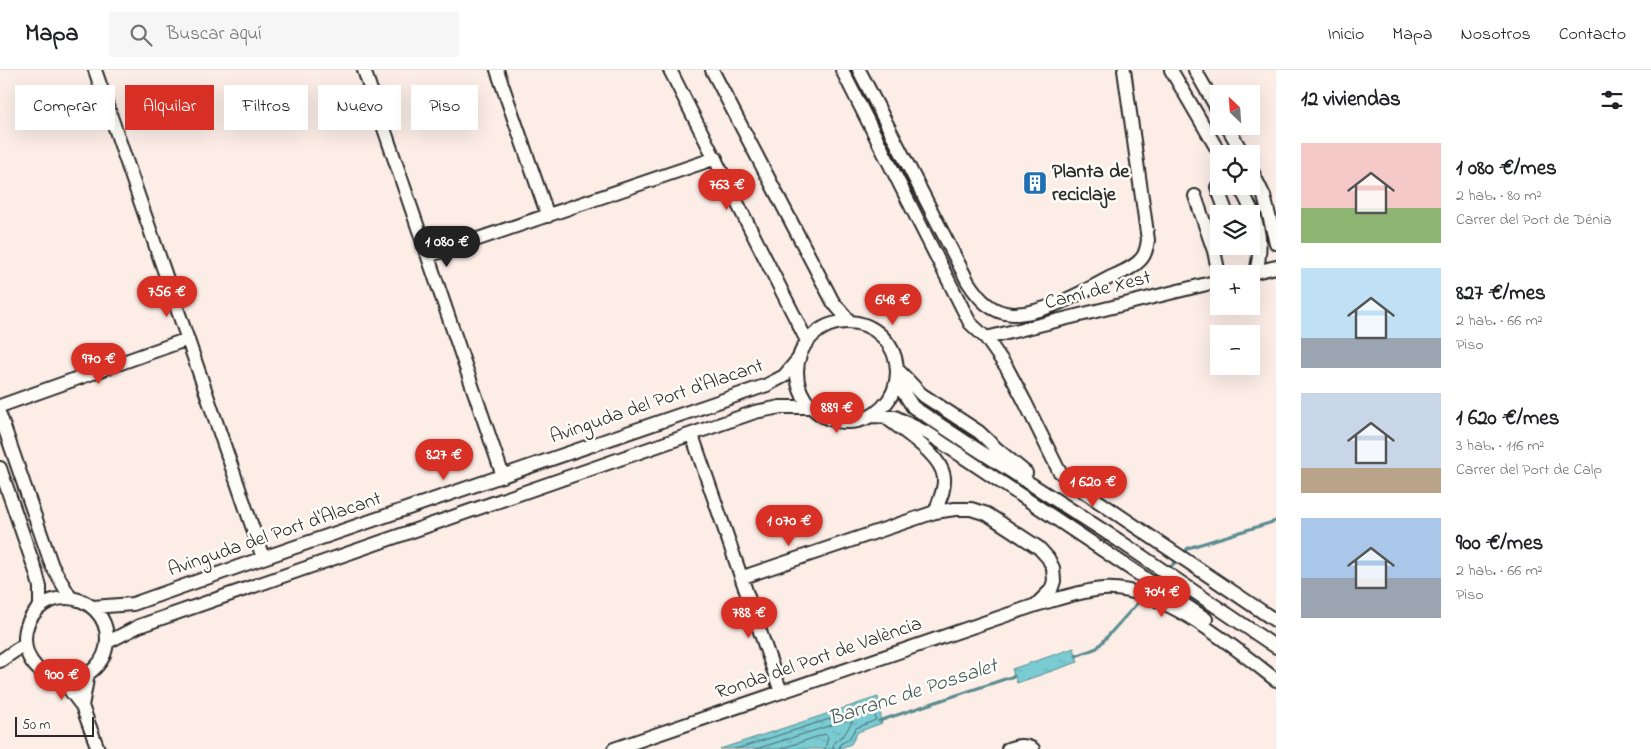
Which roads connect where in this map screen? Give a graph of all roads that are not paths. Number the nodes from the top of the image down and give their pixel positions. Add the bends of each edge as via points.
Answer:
1 (95, 70) edge
2 (364, 70) edge
3 (497, 70) edge
4 (670, 70) edge
5 (712, 70) edge
6 (842, 70) edge
7 (859, 70) edge
8 (1171, 70) edge
9 (1195, 70) edge
10 (1125, 71) edge
11 (1210, 96) edge
12 (1215, 145) edge
13 (716, 158) junction
14 (1260, 188) edge
15 (1244, 195) edge
16 (1195, 196) dead end
17 (548, 216) junction
18 (1210, 231) edge
19 (1276, 244) edge
20 (428, 256) junction
21 (1256, 265) edge
22 (1276, 267) edge
23 (1260, 271) edge
24 (1210, 283) edge
25 (850, 322) junction
26 (986, 338) junction
27 (188, 339) junction
28 (807, 341) junction
29 (799, 358) junction
30 (897, 376) junction
31 (0, 406) edge
32 (811, 407) junction
33 (0, 415) edge
34 (871, 416) junction
35 (885, 416) junction
36 (692, 435) junction
37 (0, 468) edge
38 (503, 476) junction
39 (1039, 489) junction
40 (935, 512) junction
41 (263, 558) junction
42 (742, 577) junction
43 (70, 597) junction
44 (1036, 605) junction
45 (40, 607) junction
46 (93, 607) junction
47 (1276, 621) edge
48 (108, 642) junction
49 (25, 644) junction
50 (1276, 647) edge
51 (0, 661) edge
52 (1276, 669) edge
53 (88, 674) junction
54 (1276, 680) edge
55 (63, 681) junction
56 (781, 692) junction
57 (82, 706) junction
58 (1029, 747) edge
59 (98, 749) edge
60 (614, 749) edge
61 (1008, 749) edge

1 - 27 street
2 - 20 street
3 - 17 street
4 - 13 street
5 - 25 street via 832,302
6 - 26 street via 970,323
7 - 10 street via 968,282 979,298 994,309 1013,314 1066,300 1131,267 1146,253 1148,240
8 - 12 street
9 - 11 street
13 - 17 street
13 - 28 street
14 - 19 street
15 - 21 street via 1257,223 1261,244
16 - 18 street
17 - 20 street
20 - 38 street
22 - 23 street
24 - 26 street, Camí de Xest
25 - 28 street via 823,327
25 - 30 street via 864,324 887,340 895,356
26 - 47 street via 1007,368 1059,471
27 - 31 street
27 - 41 street
28 - 29 street
29 - 32 street via 800,389
29 - 38 street, Avinguda del Port d'Alacant via 784,376 766,386
30 - 34 street via 890,398
30 - 39 street via 979,432 1029,475
30 - 39 street via 913,407
32 - 34 street via 834,420 858,421
32 - 36 street, Avinguda del Port d'Alacant via 780,407 755,412
33 - 43 street via 52,566
34 - 35 street
35 - 40 street via 927,451 940,467 944,489
35 - 52 street via 895,416 929,434 1232,636
36 - 42 street
36 - 48 street, Avinguda del Port d'Alacant via 140,626
37 - 45 street via 36,572
38 - 41 street, Avinguda del Port d'Alacant
39 - 50 street
40 - 42 street
40 - 44 street via 971,508 987,514 1039,548 1053,568 1054,580 1051,590
41 - 46 street, Avinguda del Port d'Alacant via 133,604
42 - 56 street
43 - 45 street via 56,599
43 - 46 street
44 - 54 street, Ronda del Port de València via 1105,588 1133,592 1162,602 1219,636
44 - 56 street, Ronda del Port de València
45 - 49 street via 28,621
46 - 48 street via 104,620
48 - 53 street via 96,668
49 - 51 street
49 - 55 street via 33,665 45,675
53 - 55 street
53 - 57 street
55 - 57 street
56 - 60 street, Ronda del Port de València
57 - 59 street
58 - 61 street

